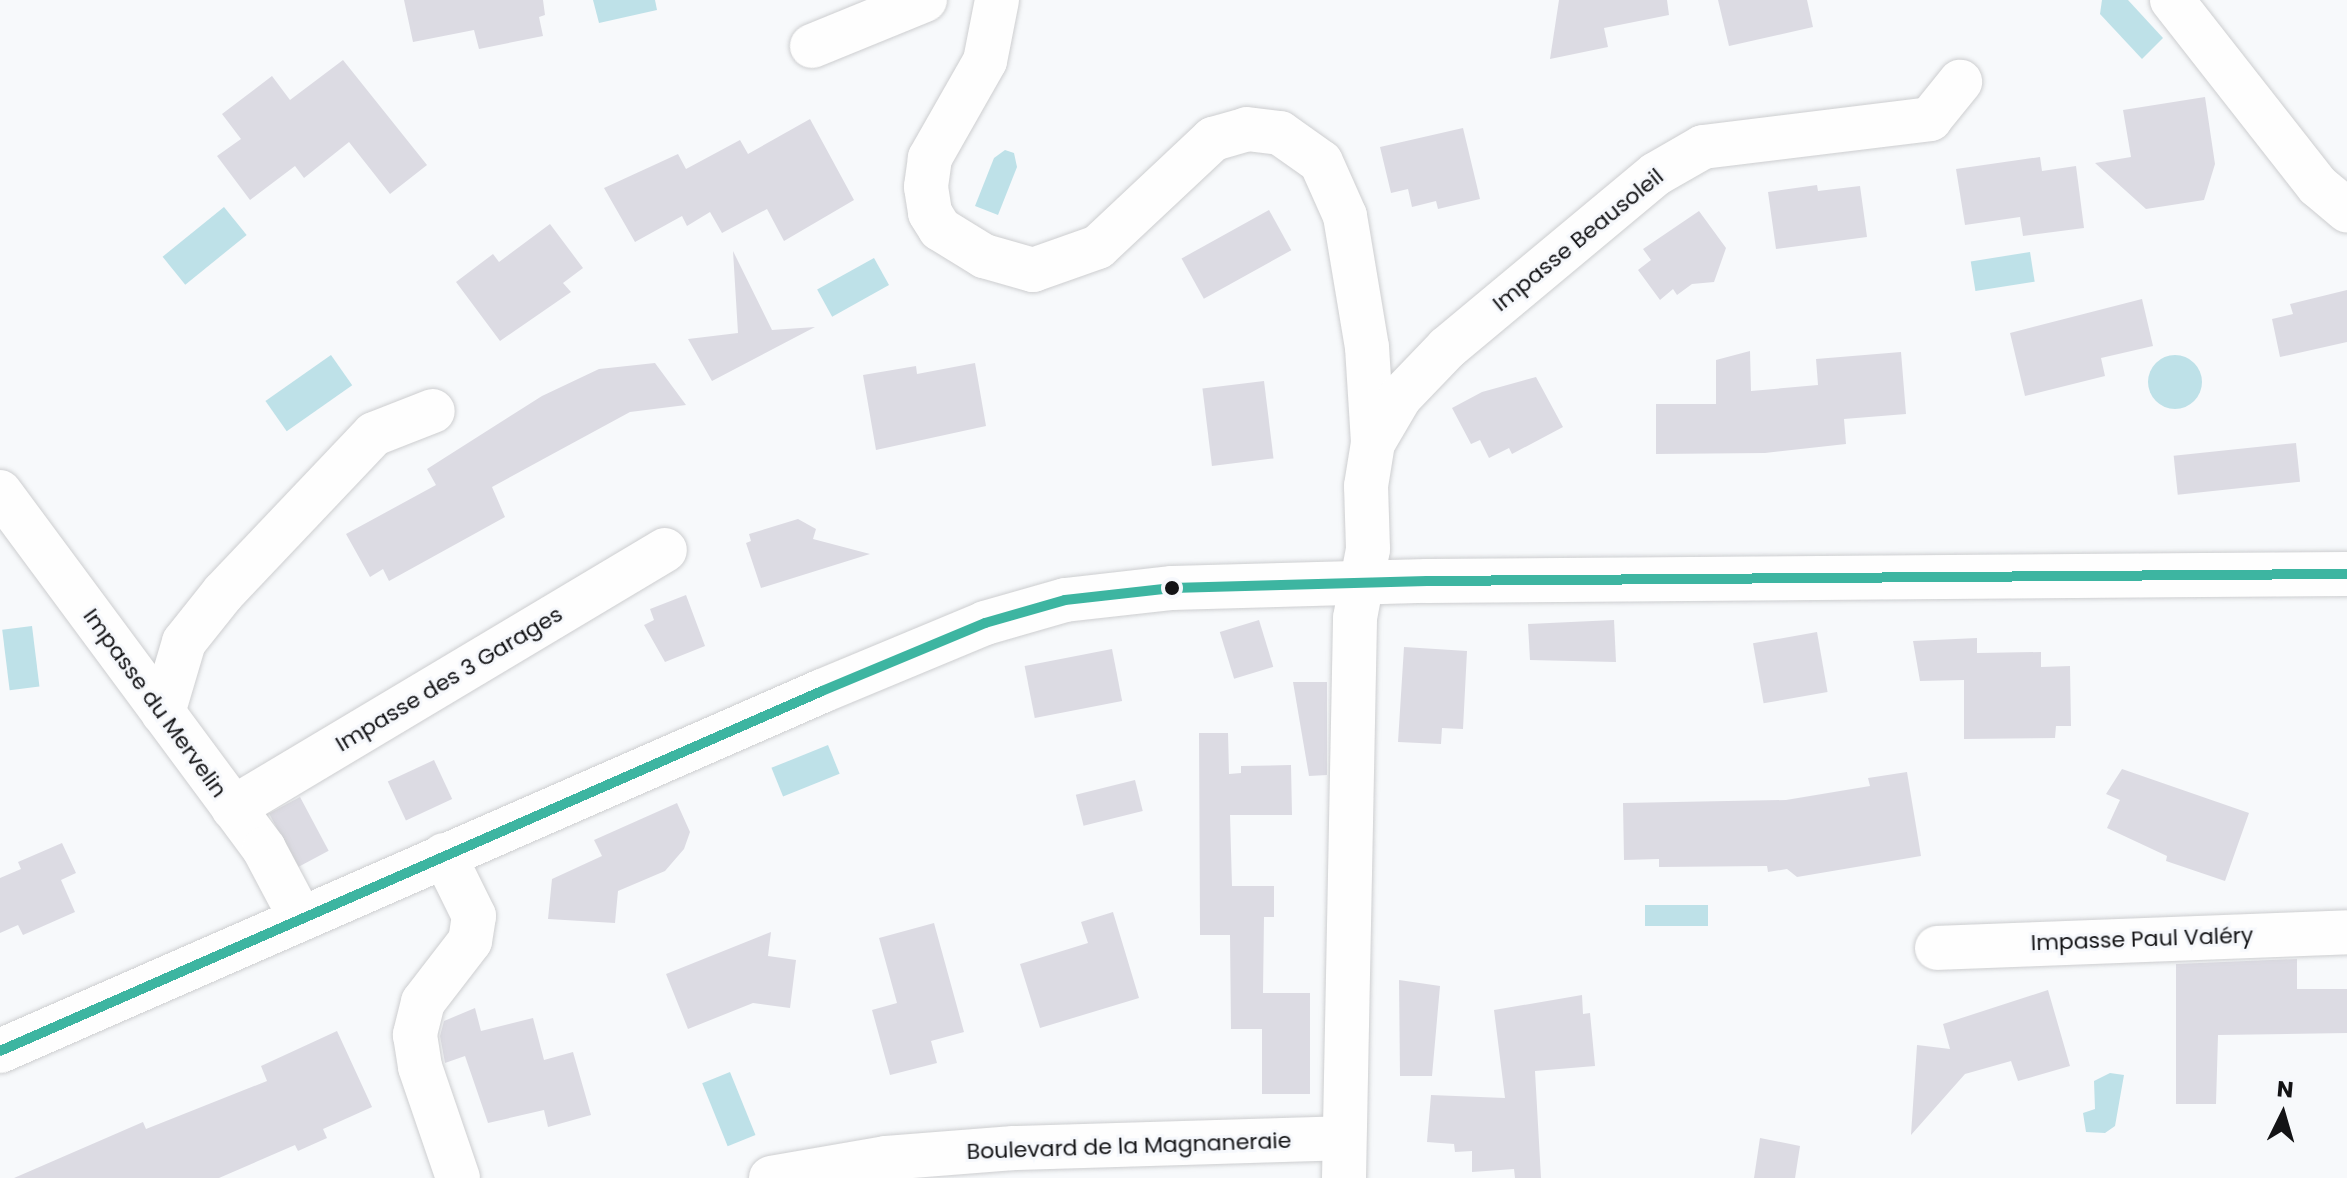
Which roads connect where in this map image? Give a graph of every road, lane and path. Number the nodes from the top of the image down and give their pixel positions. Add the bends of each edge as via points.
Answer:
1 (925, 0) edge
2 (997, 0) edge
3 (2172, 0) edge
4 (812, 46) dead end
5 (1960, 82) dead end
6 (2347, 210) edge
7 (433, 411) dead end
8 (1373, 443) junction
9 (0, 492) edge
10 (665, 550) dead end
11 (2347, 574) edge
12 (1361, 583) junction
13 (163, 713) junction
14 (233, 808) junction
15 (444, 855) junction
16 (301, 919) junction
17 (2347, 932) edge
18 (1937, 948) dead end
19 (0, 1051) edge
20 (1344, 1158) edge
21 (458, 1178) edge
22 (771, 1178) edge

1 - 4 street
2 - 8 street via 985,61 930,158 926,187 930,213 940,229 984,256 1033,270 1098,247 1213,139 1247,129 1280,133 1321,162 1345,216 1367,347
3 - 6 street via 2309,175
5 - 8 street, Impasse Beausoleil via 1930,119 1703,147 1656,174 1447,348 1400,397
7 - 13 street via 374,434 223,593 184,642
8 - 12 street, Impasse Beausoleil
9 - 13 street, Impasse du Mervelin
10 - 14 street, Impasse des 3 Garages
11 - 12 street
12 - 15 street via 1117,591 1025,609
12 - 20 street, Boulevard de la Magnaneraie via 1355,618
13 - 14 street, Impasse du Mervelin
14 - 16 street, Impasse du Mervelin via 264,849
15 - 16 street
15 - 21 street via 474,916 470,941 423,1002 415,1035 420,1067
16 - 19 street
17 - 18 street, Impasse Paul Valéry
20 - 22 street, Boulevard de la Magnaneraie via 1014,1148 886,1158

